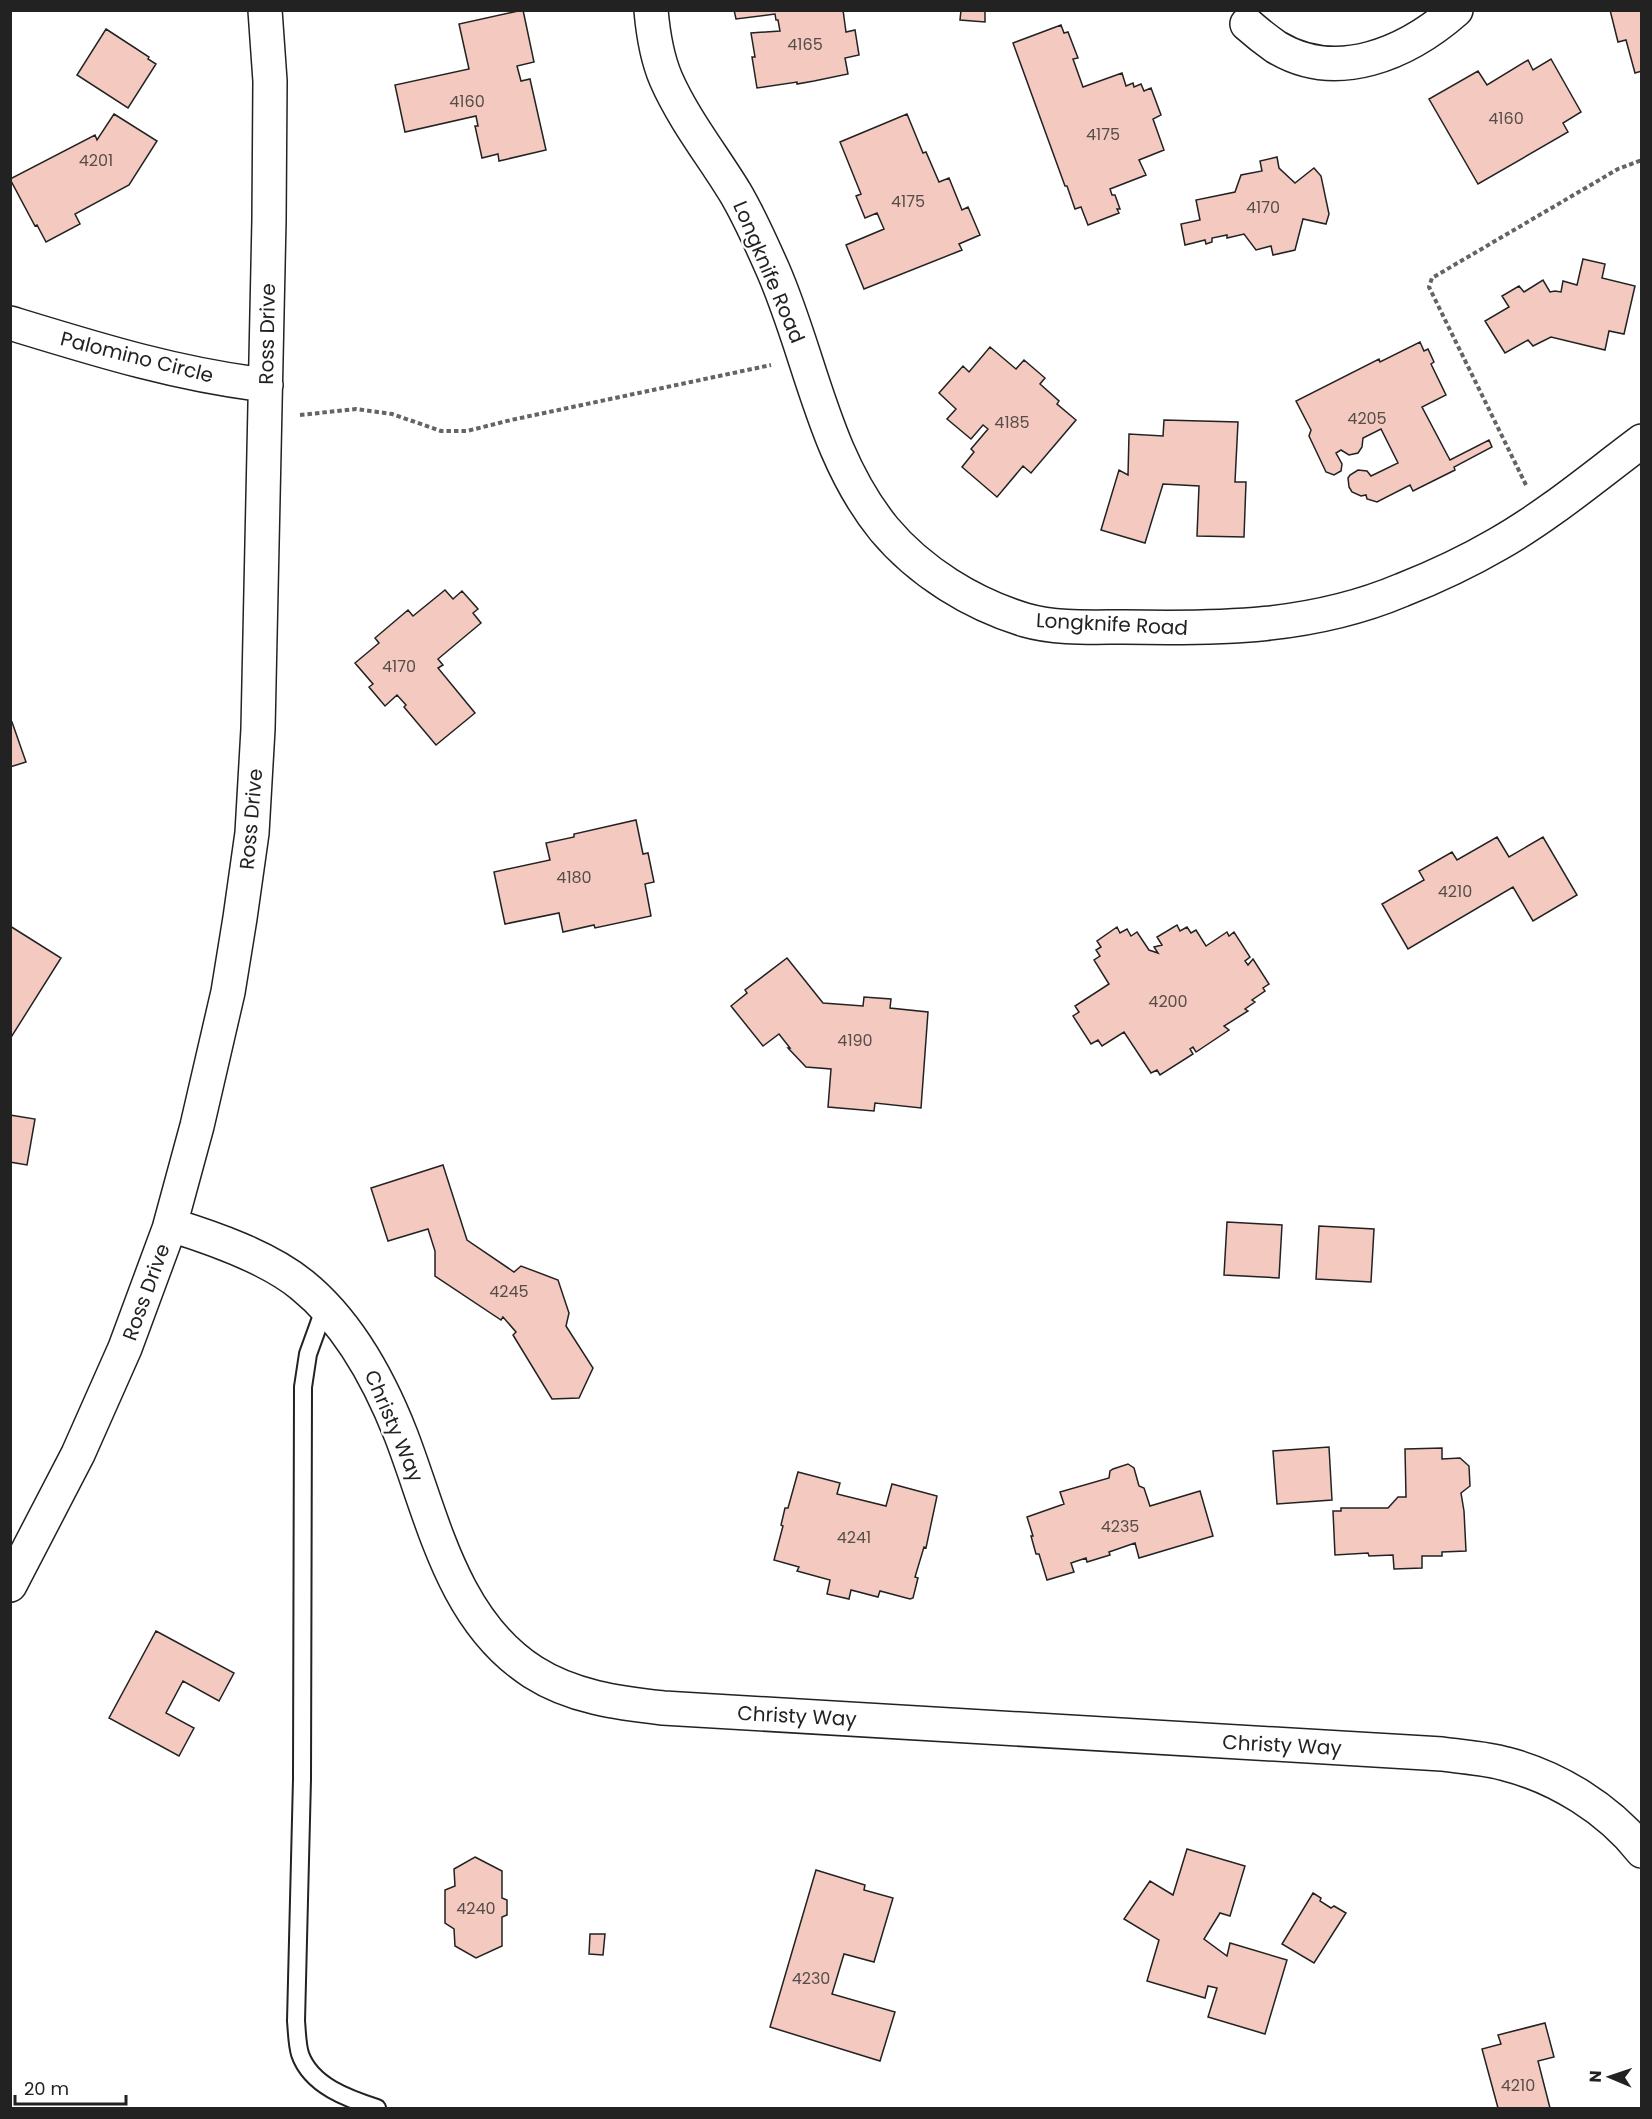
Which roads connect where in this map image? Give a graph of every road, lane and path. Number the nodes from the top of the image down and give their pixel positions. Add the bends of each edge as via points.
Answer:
1 (265, 10) edge
2 (651, 10) edge
3 (1456, 10) edge
4 (1246, 24) dead end
5 (1641, 160) edge
6 (10, 323) edge
7 (772, 365) dead end
8 (266, 385) junction
9 (294, 415) dead end
10 (1641, 441) edge
11 (1528, 488) dead end
12 (171, 1225) junction
13 (325, 1307) junction
14 (10, 1585) edge
15 (1641, 1851) edge
16 (377, 2109) edge

1 - 8 street, Ross Drive via 270,81
2 - 10 street, Longknife Road via 664,76 739,198 774,272 835,447 860,496 915,560 944,582 1003,612 1030,621 1088,627 1227,628 1341,610 1402,590 1498,544
3 - 4 street via 1429,33 1402,47 1370,60 1341,64 1299,58 1276,47
5 - 11 path via 1618,169 1432,278 1429,287
6 - 8 street, Palomino Circle via 145,363
7 - 9 path via 466,431 441,431 392,414 356,409
8 - 12 street, Ross Drive via 258,748 252,833 228,992
12 - 13 street, Christy Way via 260,1259 302,1284
12 - 14 street, Ross Drive via 125,1348 83,1443
13 - 15 street, Christy Way via 360,1350 382,1390 459,1588 505,1651 566,1688 597,1699 663,1708 1473,1758 1539,1775 1575,1793 1605,1814
13 - 16 lane via 308,1354 303,1387 302,1779 296,2021 300,2054 317,2080

